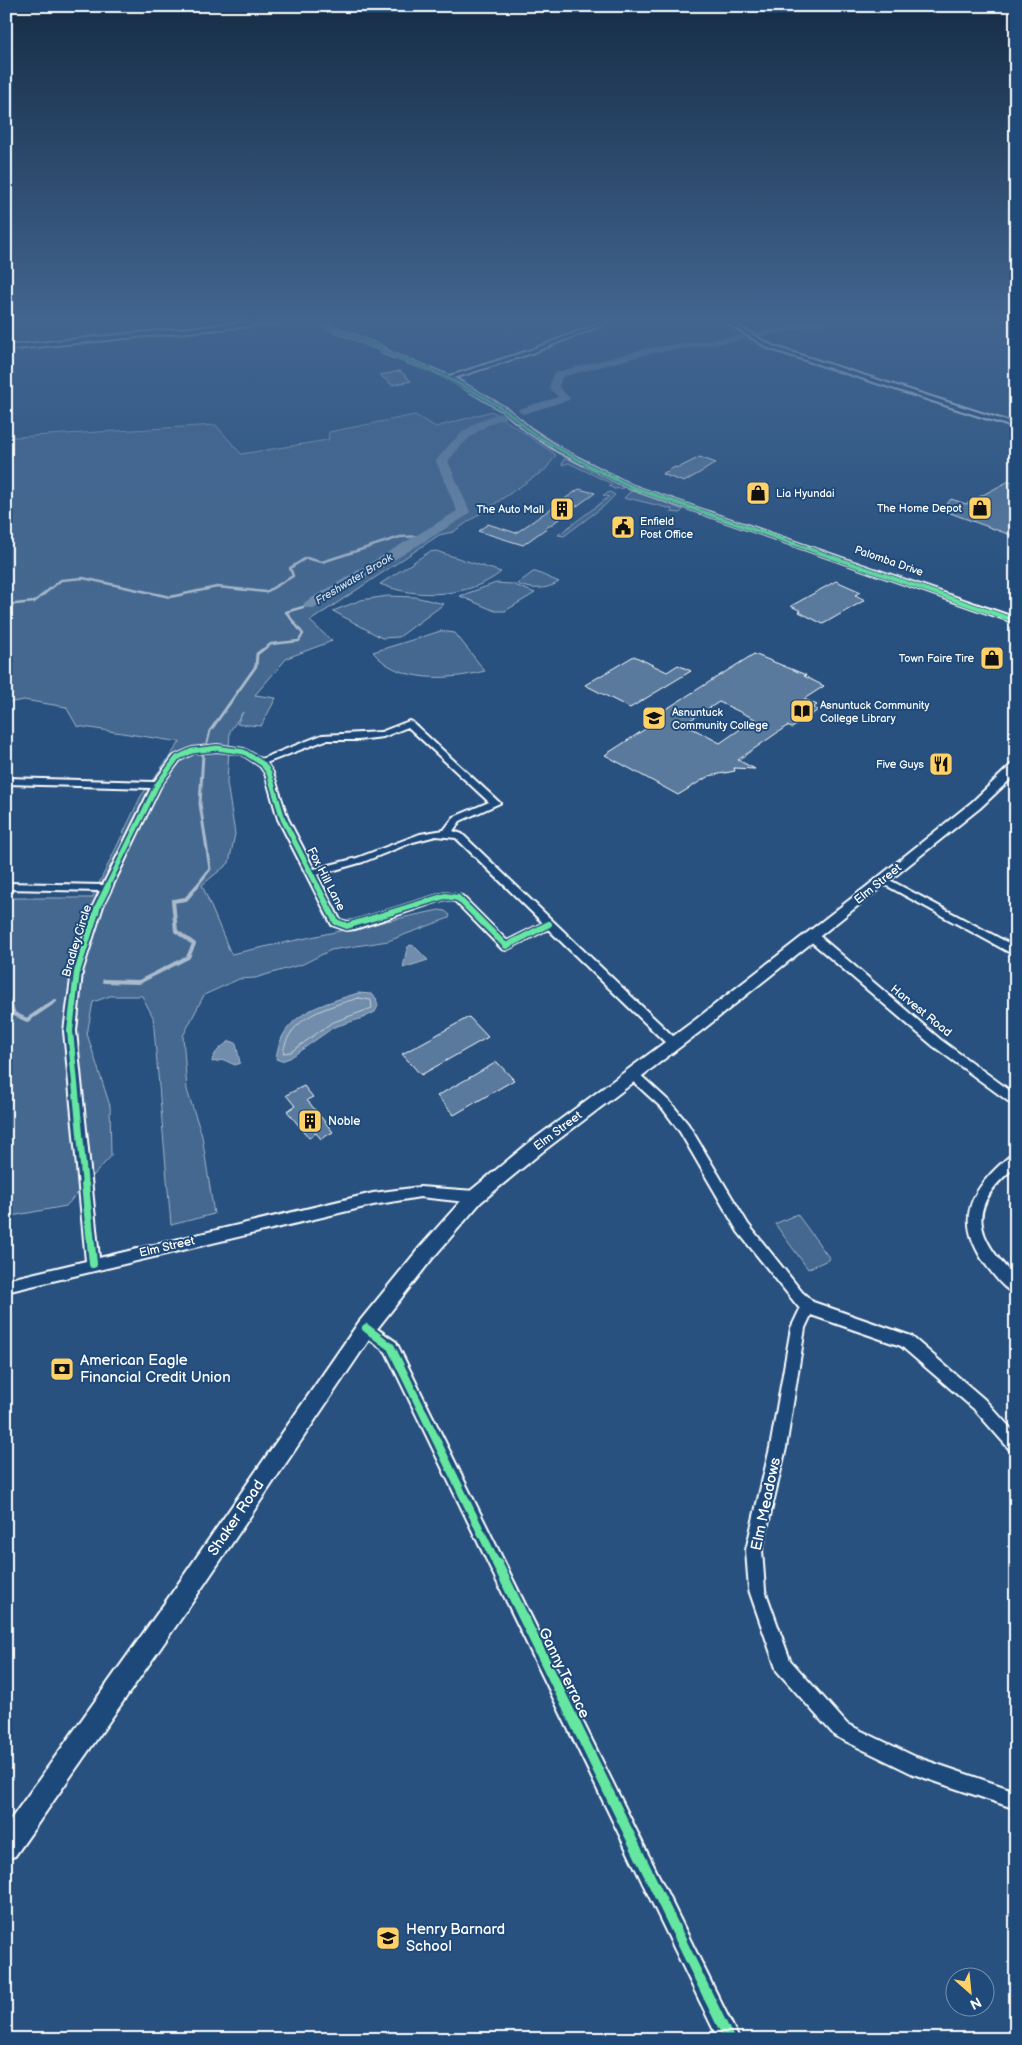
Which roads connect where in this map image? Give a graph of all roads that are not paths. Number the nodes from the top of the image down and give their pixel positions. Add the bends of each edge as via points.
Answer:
1 (515, 414) edge
2 (980, 414) edge
3 (994, 414) edge
4 (995, 414) edge
5 (988, 417) junction
6 (1016, 421) edge
7 (1016, 426) edge
8 (756, 529) junction
9 (1016, 616) edge
10 (1016, 621) edge
11 (260, 762) junction
12 (1016, 767) edge
13 (6, 781) edge
14 (157, 785) junction
15 (448, 832) junction
16 (311, 873) junction
17 (884, 880) junction
18 (6, 886) edge
19 (107, 888) junction
20 (549, 924) junction
21 (812, 936) junction
22 (1016, 952) edge
23 (674, 1044) junction
24 (632, 1074) junction
25 (1016, 1102) edge
26 (1016, 1158) edge
27 (475, 1197) junction
28 (93, 1264) junction
29 (6, 1286) edge
30 (1016, 1288) edge
31 (808, 1307) junction
32 (366, 1328) junction
33 (1016, 1446) edge
34 (1016, 1800) edge
35 (6, 1847) edge
36 (729, 2039) edge

1 - 8 street, Palomba Drive via 567,452 634,485
2 - 5 street
3 - 5 street
4 - 6 street
5 - 7 street
8 - 9 street, Palomba Drive
8 - 10 street, Palomba Drive
11 - 14 street, Bradley Circle via 244,752 217,748 192,751 177,758
11 - 15 street via 325,737 375,735 408,724 495,803 457,819
11 - 16 street, Fox Hill Lane via 269,773 283,819
12 - 17 main road, Elm Street
13 - 14 street
14 - 19 street, Bradley Circle
15 - 16 street, Fox Hill Lane via 420,837 361,860
15 - 20 street via 459,836
16 - 20 street, Fox Hill Lane via 336,922 341,925 355,925 446,896 458,898 506,946
17 - 21 main road, Elm Street
17 - 22 street
18 - 19 street, Bradley Circle
19 - 28 street, Bradley Circle via 77,972 70,1031
20 - 23 street
21 - 23 main road, Elm Street
21 - 25 street, Harvest Road via 937,1043
23 - 24 main road, Elm Street
24 - 27 main road, Elm Street
24 - 31 street via 667,1106 743,1228
26 - 30 street via 991,1180 979,1198 974,1221 979,1245
27 - 28 street, Elm Street via 420,1192 372,1199
27 - 32 main road, Shaker Road
28 - 29 street, Elm Street
31 - 33 street via 906,1341 979,1404
31 - 34 street, Elm Meadows via 798,1328 778,1448 754,1550 756,1590 783,1665 841,1730 913,1765
32 - 35 main road, Shaker Road via 182,1598
32 - 36 street, Ganny Terrace via 391,1347

